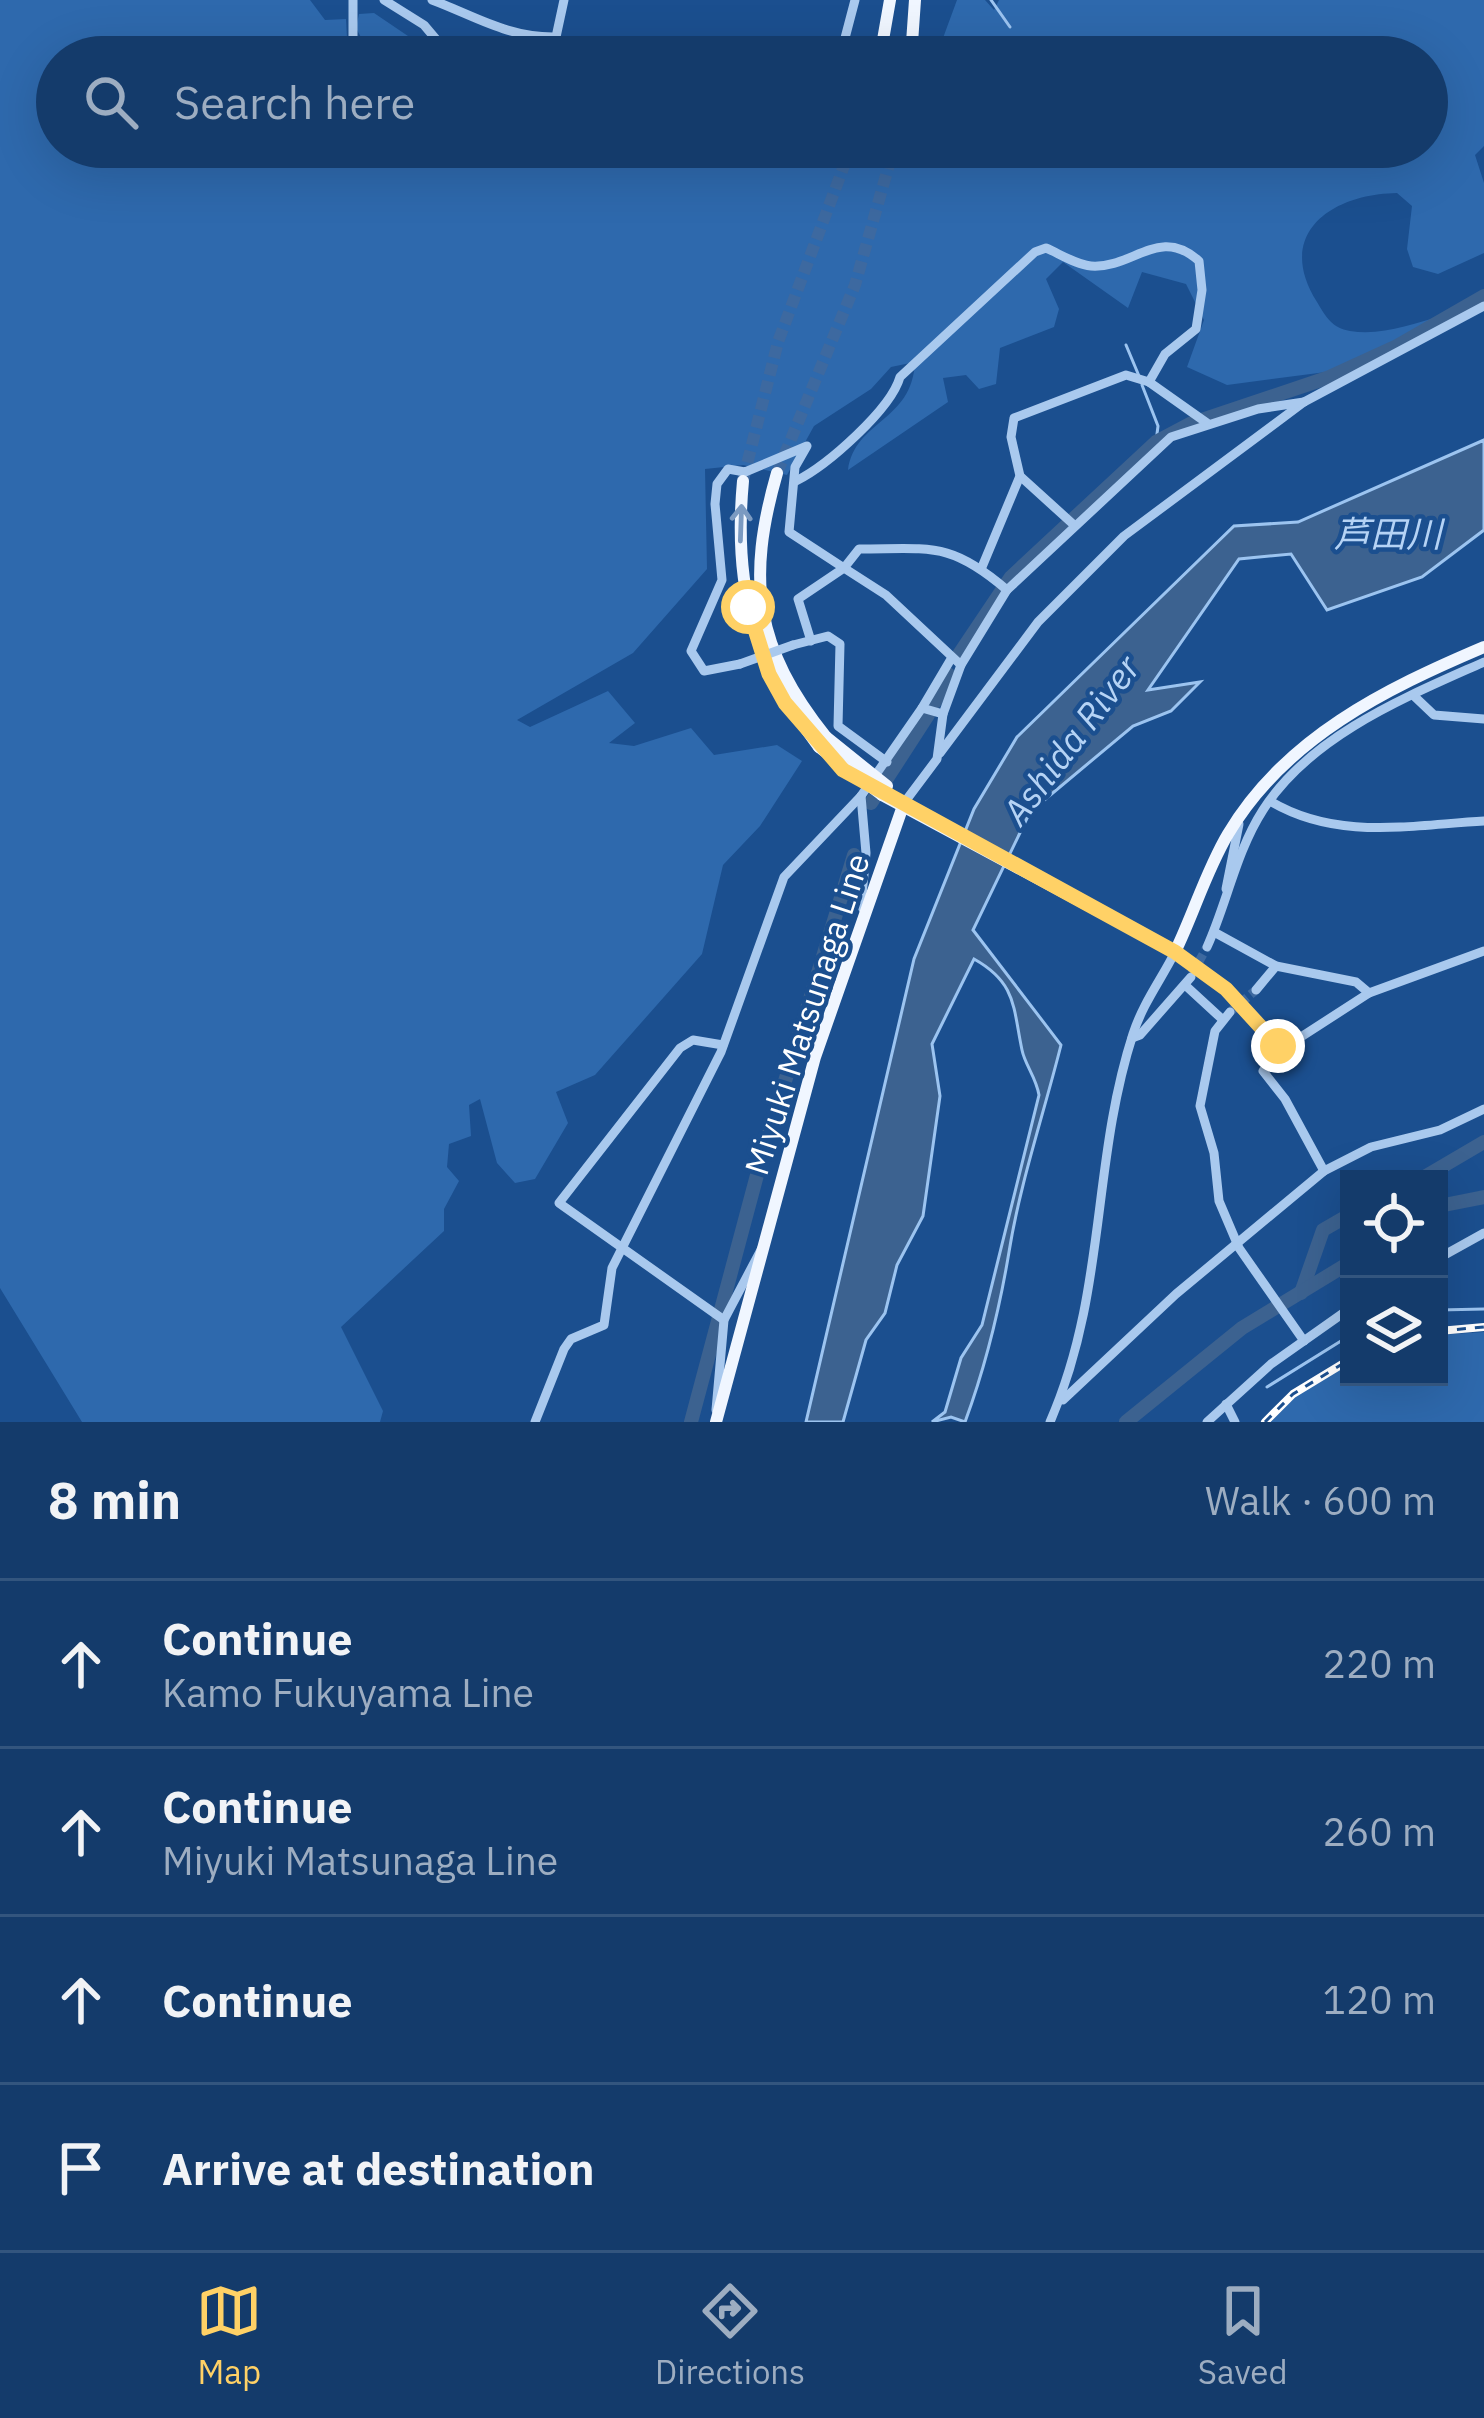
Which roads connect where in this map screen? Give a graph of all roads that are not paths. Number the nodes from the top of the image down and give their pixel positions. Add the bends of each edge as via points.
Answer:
1 (353, 0) edge
2 (384, 0) edge
3 (432, 0) edge
4 (564, 0) edge
5 (855, 0) edge
6 (890, 0) edge
7 (914, 0) edge
8 (353, 36) edge
9 (433, 36) edge
10 (529, 36) edge
11 (556, 36) edge
12 (846, 36) edge
13 (884, 36) edge
14 (911, 36) edge
15 (1461, 300) dead end
16 (1484, 306) edge
17 (1470, 314) junction
18 (1143, 380) junction
19 (1304, 402) junction
20 (1207, 423) junction
21 (777, 473) tunnel mouth
22 (1020, 476) junction
23 (743, 481) tunnel mouth
24 (796, 481) junction
25 (1074, 525) junction
26 (982, 567) junction
27 (844, 568) junction
28 (1004, 588) junction
29 (811, 640) junction
30 (1484, 647) edge
31 (956, 662) junction
32 (1484, 662) edge
33 (1411, 697) junction
34 (922, 708) junction
35 (1351, 712) junction
36 (944, 713) junction
37 (1484, 719) edge
38 (822, 742) junction
39 (940, 753) junction
40 (886, 762) junction
41 (861, 796) junction
42 (1270, 801) junction
43 (904, 803) junction
44 (1243, 811) junction
45 (1484, 821) edge
46 (1227, 895) junction
47 (866, 914) junction
48 (1214, 932) junction
49 (1207, 947) tunnel mouth
50 (1484, 951) edge
51 (1175, 952) junction
52 (1276, 966) junction
53 (1256, 990) tunnel mouth
54 (1370, 993) junction
55 (1132, 1038) junction
56 (723, 1045) junction
57 (1278, 1046) junction
58 (1484, 1109) edge
59 (1324, 1172) junction
60 (1484, 1233) edge
61 (623, 1246) junction
62 (763, 1246) junction
63 (1240, 1249) junction
64 (1448, 1253) edge
65 (1340, 1315) edge
66 (720, 1318) junction
67 (1304, 1341) junction
68 (1059, 1403) junction
69 (1226, 1404) junction
70 (1051, 1419) edge
71 (716, 1421) edge
72 (536, 1422) edge
73 (1208, 1422) edge
74 (1234, 1422) edge

1 - 8 street
2 - 9 street
3 - 10 street
4 - 11 street
5 - 12 street
6 - 13 main road
7 - 14 main road
15 - 17 street
16 - 17 street
17 - 19 street
18 - 20 street
18 - 22 street via 1115,378 1014,418
18 - 24 street via 1196,329 1199,260 1161,245 1088,266 1046,248 900,377 893,400 827,466
19 - 20 street
19 - 39 street via 1174,495 1084,573
20 - 25 street via 1171,437
21 - 38 main road via 760,540 760,605 782,676
22 - 25 street
22 - 26 street
38 -> 23 main road via 785,703 757,640 740,553
24 - 27 street via 789,532
24 - 29 street, bridge via 807,446 745,472 728,469 717,484 722,580 691,651 704,670
25 - 28 street
26 - 27 street via 943,549 859,550
26 - 28 street
27 - 29 street via 798,598
27 - 31 street via 886,595
28 - 31 street
29 - 40 street via 828,636 840,644 838,726
30 - 35 main road
31 - 34 street
31 - 36 street
32 - 33 street
33 - 35 street
33 - 37 street via 1434,716
33 - 42 street via 1323,749
34 - 36 street
34 - 40 street
35 - 44 main road via 1295,754
36 - 39 street
38 - 43 main road, bridge
39 - 43 street
40 - 41 street
41 - 47 street
41 - 56 street via 784,878
42 - 45 street via 1373,830
42 - 46 street
43 - 47 main road, Miyuki Matsunaga Line
43 - 51 main road
44 - 46 street
44 - 51 main road
46 - 48 street
47 - 62 main road, Miyuki Matsunaga Line via 815,1057
48 - 49 street
48 - 52 street
50 - 54 street
51 - 55 street
51 - 57 street via 1226,989
52 - 53 street
52 - 54 street via 1356,982
54 - 57 street
55 - 63 street via 1188,981 1226,1016 1200,1106 1219,1202
55 - 68 street via 1086,1320
56 - 61 street
56 - 61 street via 693,1040 680,1048 561,1199 560,1206
57 - 59 street via 1263,1071
58 - 59 street via 1371,1147
59 - 63 street
60 - 64 street
61 - 66 street
61 - 72 street via 601,1330 564,1349
62 - 66 street
62 - 71 main road, Miyuki Matsunaga Line
63 - 67 street
63 - 68 street via 1176,1294
65 - 67 street
66 - 71 street
67 - 69 street
68 - 70 street
69 - 73 street
69 - 74 street

